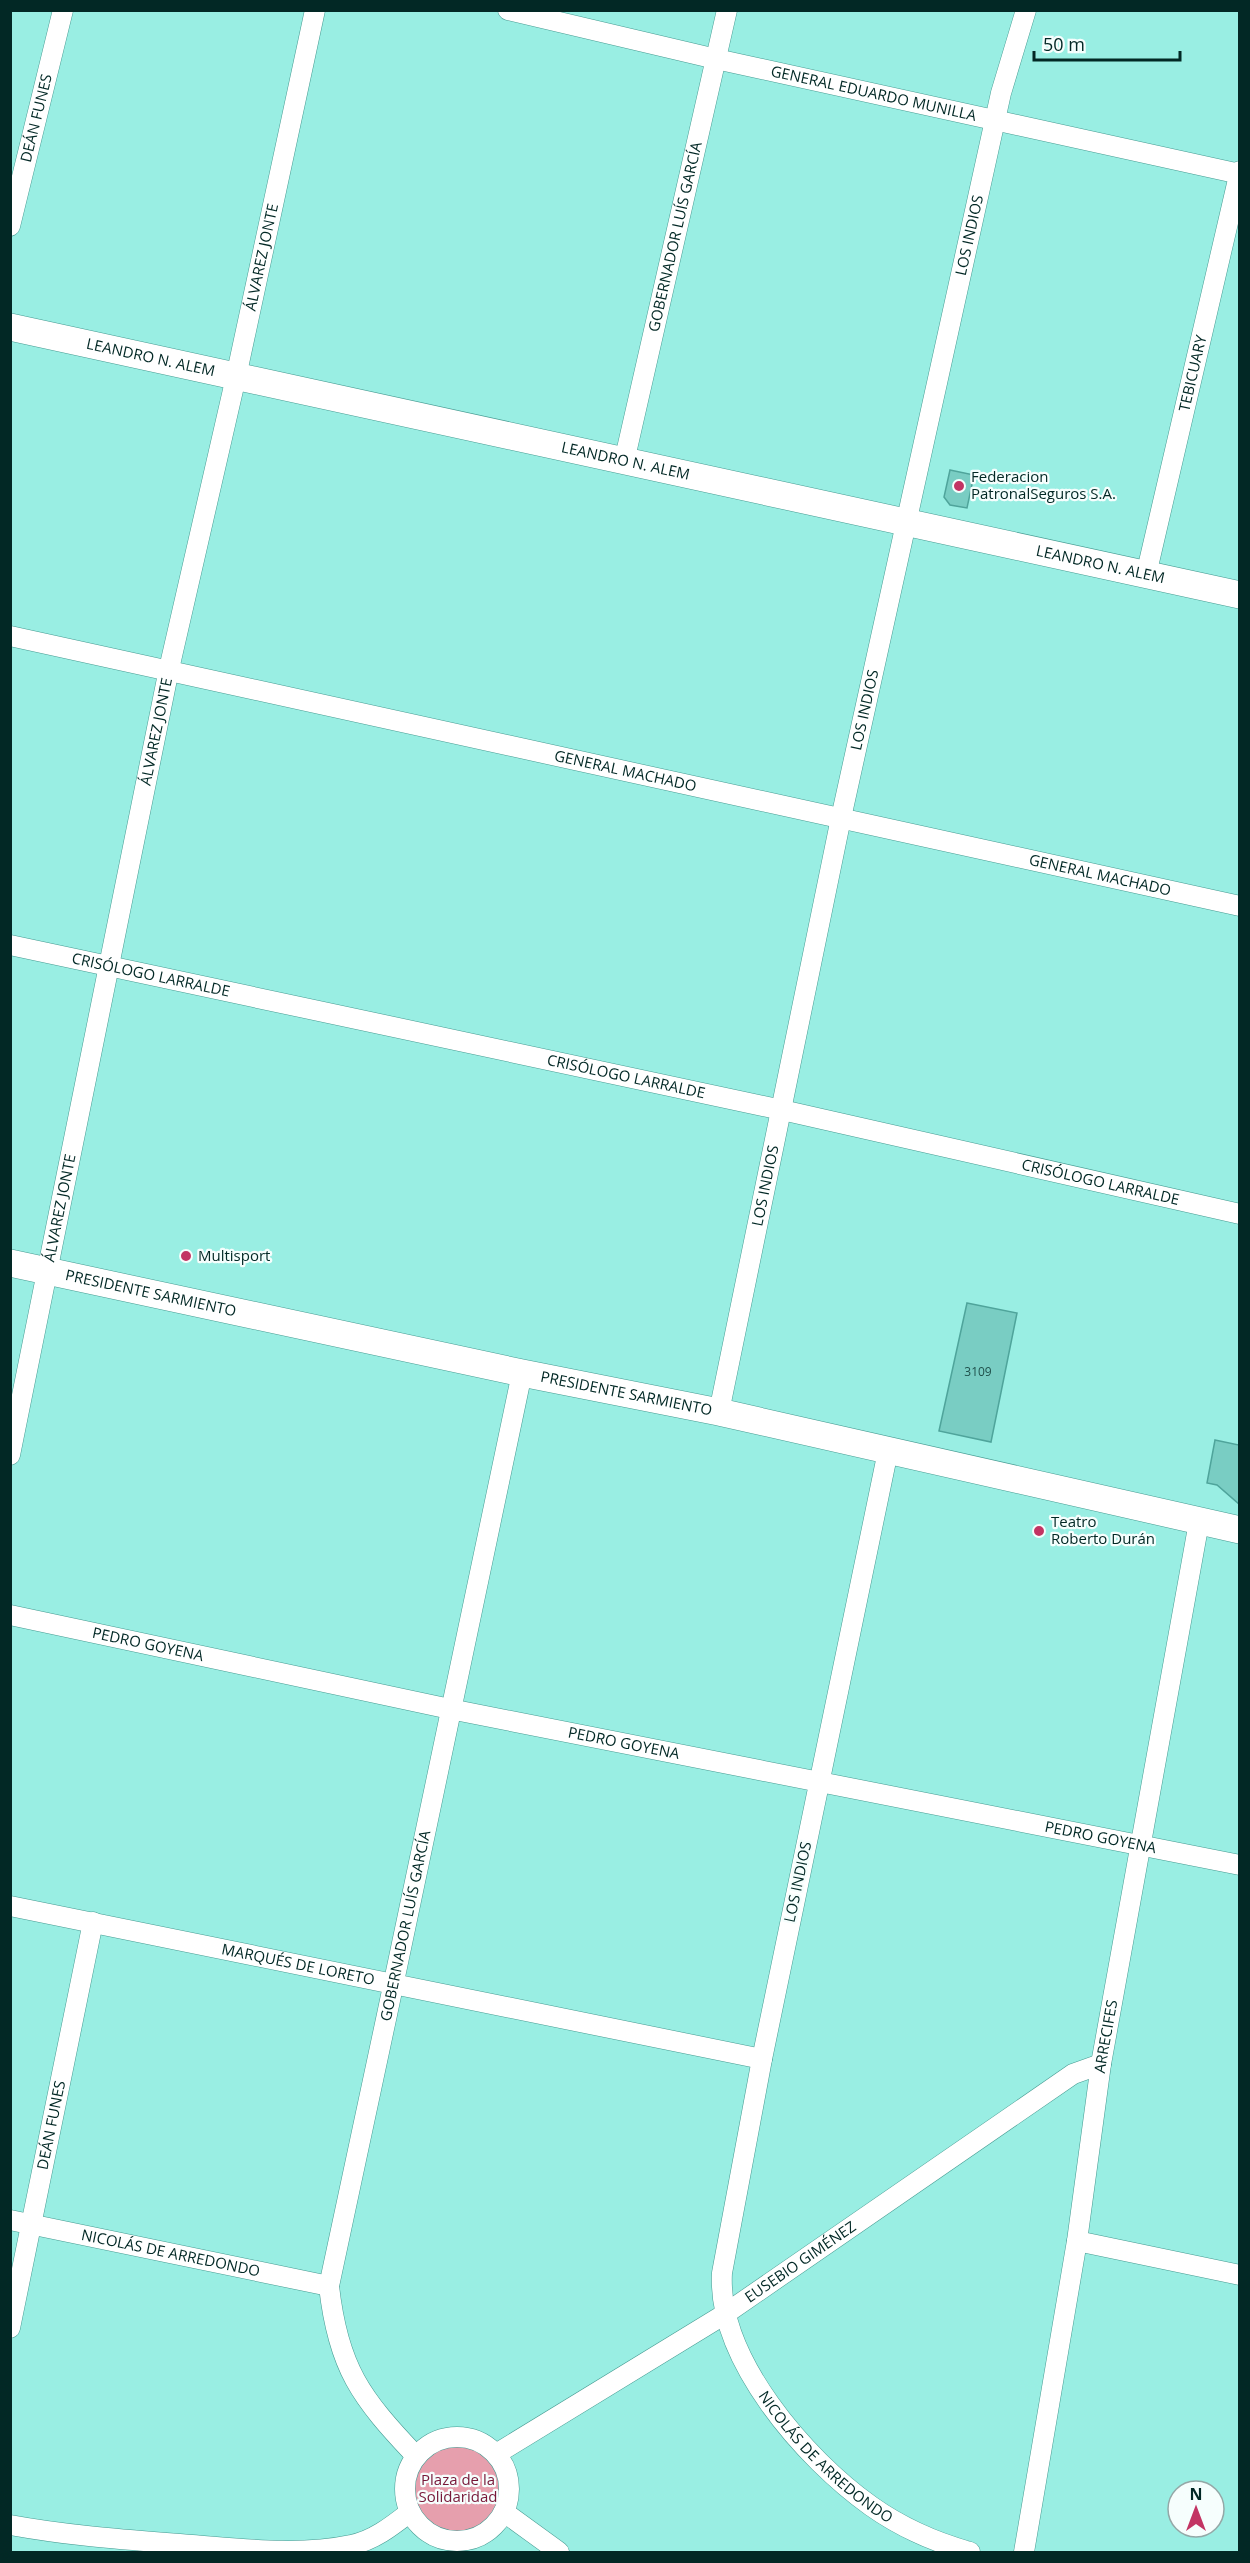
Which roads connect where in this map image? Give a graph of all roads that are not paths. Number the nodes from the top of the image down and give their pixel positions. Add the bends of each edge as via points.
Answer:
1 (63, 10) edge
2 (315, 10) edge
3 (507, 10) edge
4 (727, 10) edge
5 (1026, 10) edge
6 (716, 59) junction
7 (996, 119) junction
8 (1239, 173) edge
9 (10, 226) edge
10 (10, 327) edge
11 (236, 377) junction
12 (624, 462) junction
13 (908, 523) junction
14 (1146, 574) junction
15 (1239, 595) edge
16 (10, 636) edge
17 (169, 669) junction
18 (842, 818) junction
19 (1239, 906) edge
20 (10, 945) edge
21 (108, 966) junction
22 (782, 1110) junction
23 (1239, 1214) edge
24 (10, 1263) edge
25 (48, 1270) junction
26 (522, 1373) junction
27 (719, 1412) junction
28 (888, 1451) junction
29 (10, 1455) edge
30 (1199, 1522) junction
31 (1239, 1530) edge
32 (10, 1615) edge
33 (450, 1709) junction
34 (819, 1781) junction
35 (1140, 1846) junction
36 (1239, 1865) edge
37 (10, 1906) edge
38 (93, 1923) junction
39 (395, 1985) junction
40 (762, 2059) junction
41 (1101, 2064) junction
42 (10, 2220) edge
43 (32, 2224) junction
44 (1077, 2241) junction
45 (1239, 2275) edge
46 (329, 2286) junction
47 (725, 2314) junction
48 (10, 2328) edge
49 (496, 2454) junction
50 (416, 2456) junction
51 (410, 2512) junction
52 (504, 2512) junction
53 (10, 2525) edge
54 (276, 2552) edge
55 (559, 2553) edge
56 (970, 2553) edge
57 (1024, 2553) edge

1 - 9 street, DEÁN FUNES
2 - 11 street, ÁLVAREZ JONTE
3 - 6 street, GENERAL EDUARDO MUNILLA
4 - 6 street, GOBERNADOR LUÍS GARCÍA
5 - 7 street, LOS INDIOS
6 - 7 street, GENERAL EDUARDO MUNILLA
6 - 12 street, GOBERNADOR LUÍS GARCÍA
7 - 8 street, GENERAL EDUARDO MUNILLA
7 - 13 street, LOS INDIOS
8 - 14 street, TEBICUARY
10 - 11 main road, LEANDRO N. ALEM
11 - 12 main road, LEANDRO N. ALEM
11 - 17 street, ÁLVAREZ JONTE
12 - 13 main road, LEANDRO N. ALEM
13 - 14 main road, LEANDRO N. ALEM
13 - 18 street, LOS INDIOS
14 - 15 main road, LEANDRO N. ALEM
16 - 17 street, GENERAL MACHADO
17 - 18 street, GENERAL MACHADO
17 - 21 street, ÁLVAREZ JONTE
18 - 19 street, GENERAL MACHADO
18 - 22 street, LOS INDIOS
20 - 21 street, CRISÓLOGO LARRALDE
21 - 22 street, CRISÓLOGO LARRALDE
21 - 25 street, ÁLVAREZ JONTE
22 - 23 street, CRISÓLOGO LARRALDE
22 - 27 street, LOS INDIOS
24 - 25 main road, PRESIDENTE SARMIENTO
25 - 26 main road, PRESIDENTE SARMIENTO
25 - 29 street, ÁLVAREZ JONTE
26 - 27 main road, PRESIDENTE SARMIENTO
26 - 33 street, GOBERNADOR LUÍS GARCÍA
27 - 28 main road, PRESIDENTE SARMIENTO
28 - 30 main road, PRESIDENTE SARMIENTO
28 - 34 street, LOS INDIOS
30 - 31 main road, PRESIDENTE SARMIENTO
30 - 35 street, ARRECIFES
32 - 33 street, PEDRO GOYENA
33 - 34 street, PEDRO GOYENA
33 - 39 street, GOBERNADOR LUÍS GARCÍA
34 - 35 street, PEDRO GOYENA
34 - 40 street, LOS INDIOS
35 - 36 street, PEDRO GOYENA
35 - 41 street, ARRECIFES
37 - 38 street, MARQUÉS DE LORETO
38 - 39 street, MARQUÉS DE LORETO
38 - 43 street, DEÁN FUNES
39 - 40 street, MARQUÉS DE LORETO
39 - 46 street, GOBERNADOR LUÍS GARCÍA
40 - 47 street, LOS INDIOS via 722,2273
41 - 44 street, ARRECIFES
41 - 47 street, EUSEBIO GIMÉNEZ via 1073,2074
42 - 43 street, NICOLÁS DE ARREDONDO
43 - 46 street, NICOLÁS DE ARREDONDO
43 - 48 street, DEÁN FUNES
44 - 45 street
44 - 57 street, ARRECIFES
46 - 50 street, GOBERNADOR LUÍS GARCÍA via 333,2319 350,2372 365,2399
47 - 49 street, EUSEBIO GIMÉNEZ
47 - 56 street, NICOLÁS DE ARREDONDO via 734,2340 767,2398 840,2482 909,2530
49 - 50 street via 482,2443 447,2438
49 - 52 street via 509,2482
50 - 51 street via 405,2483
51 - 52 street via 419,2526 449,2541 465,2541 488,2531
51 - 54 street via 376,2535 351,2545
52 - 55 street
53 - 54 street

